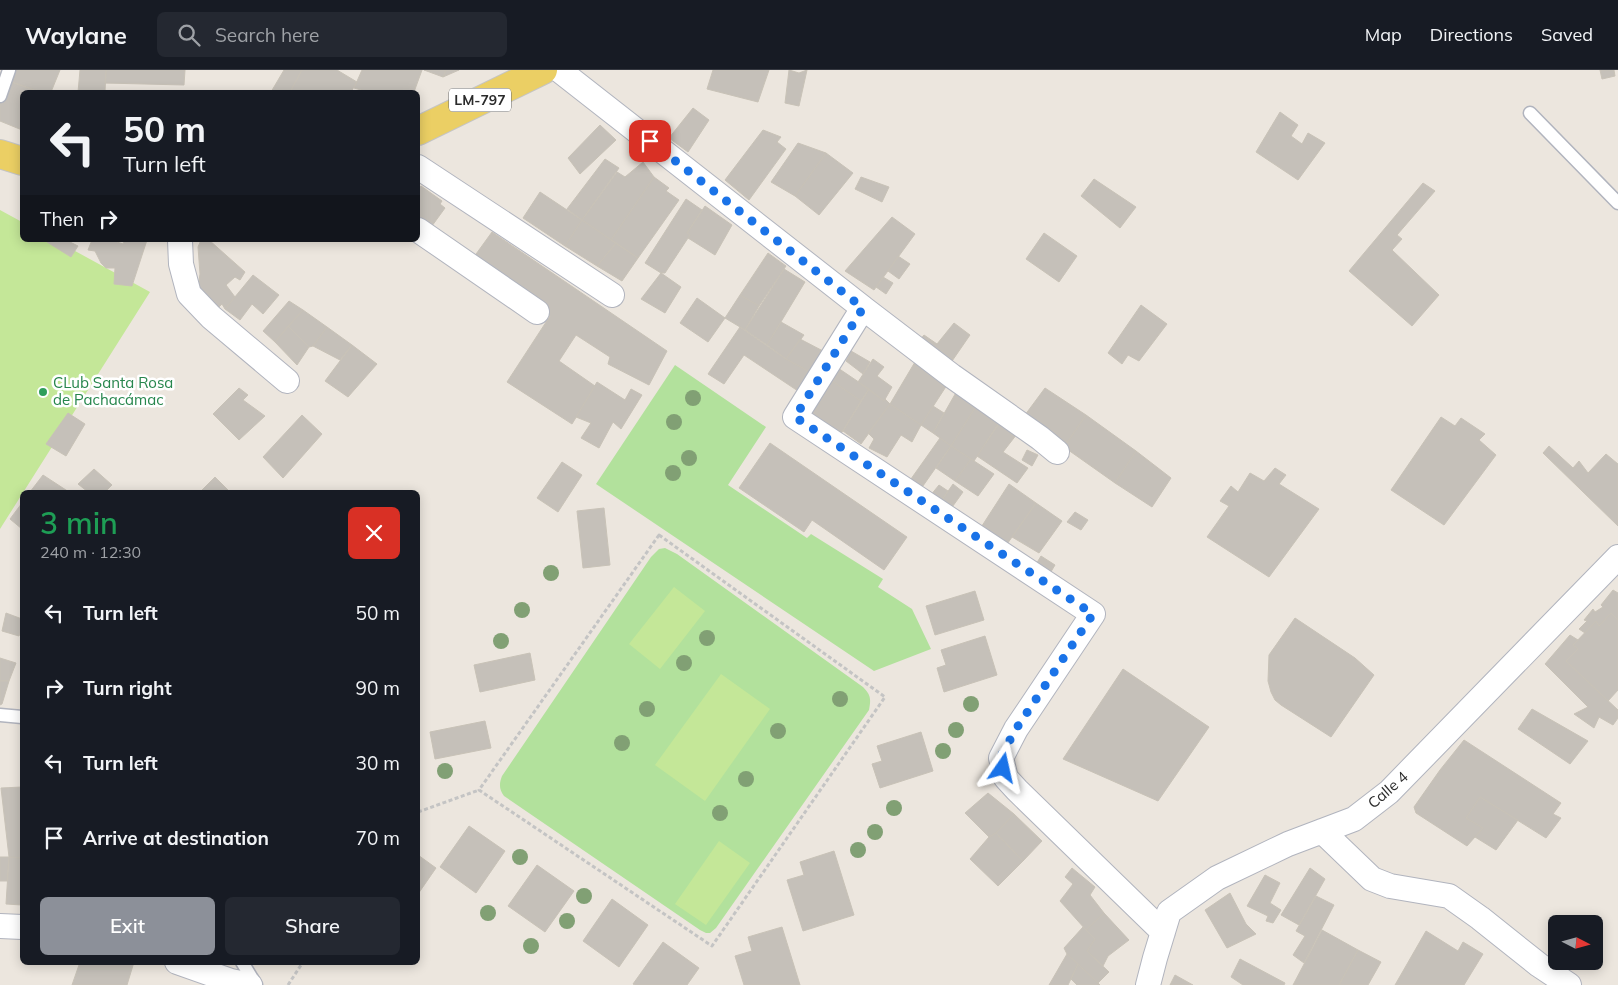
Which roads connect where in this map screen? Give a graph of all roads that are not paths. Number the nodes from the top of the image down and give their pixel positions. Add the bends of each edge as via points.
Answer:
1 (9, 70) edge
2 (543, 70) edge
3 (559, 70) edge
4 (0, 96) edge
5 (1530, 113) dead end
6 (420, 130) edge
7 (0, 154) edge
8 (20, 161) edge
9 (420, 168) edge
10 (1618, 202) edge
11 (420, 231) edge
12 (180, 242) edge
13 (612, 295) dead end
14 (863, 308) junction
15 (537, 312) dead end
16 (287, 381) dead end
17 (1057, 452) dead end
18 (1618, 557) edge
19 (0, 715) edge
20 (20, 717) edge
21 (1322, 831) junction
22 (0, 926) edge
23 (20, 927) edge
24 (1163, 932) junction
25 (185, 965) edge
26 (244, 965) edge
27 (250, 985) edge
28 (256, 985) edge
29 (1148, 985) edge
30 (1569, 985) edge

1 - 4 lane
2 - 6 main road, LM-797
3 - 14 street
5 - 10 lane
7 - 8 main road
9 - 13 street
11 - 15 street
12 - 16 street via 181,264 189,294
14 - 17 street
14 - 24 street via 795,417 1093,614 1000,758 1006,778 1016,790
18 - 21 street, Calle 4 via 1389,792 1354,818
19 - 20 lane
21 - 24 street, Calle 4 via 1218,878 1169,912
21 - 30 street via 1372,879 1390,886 1448,896
22 - 23 street
24 - 29 street, Calle 4
25 - 27 street via 231,982
26 - 28 lane

